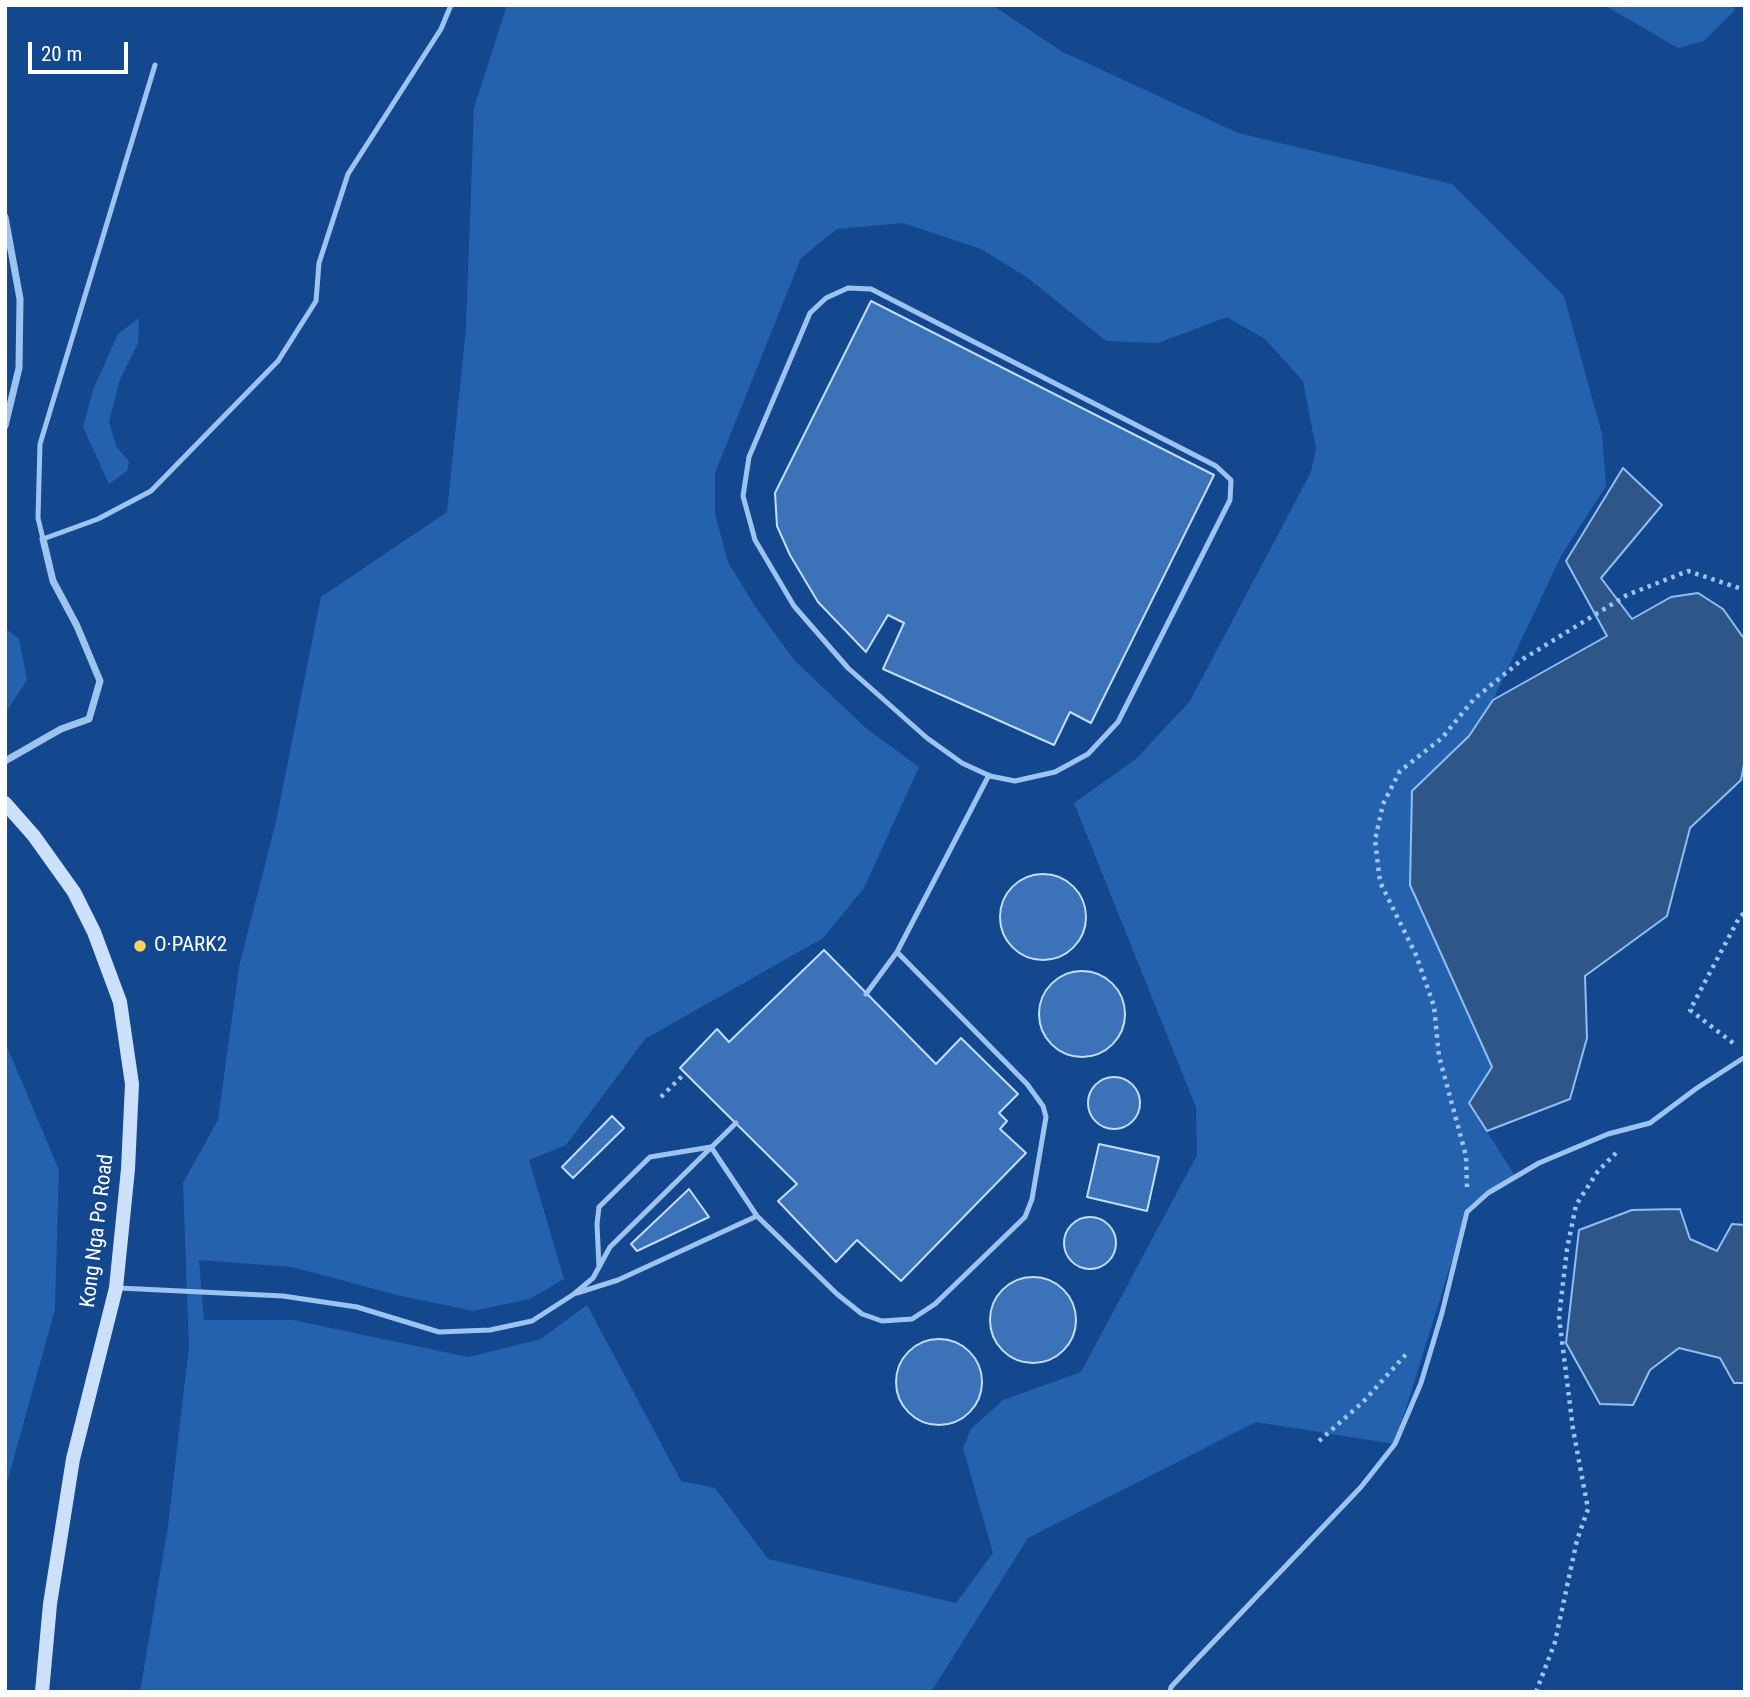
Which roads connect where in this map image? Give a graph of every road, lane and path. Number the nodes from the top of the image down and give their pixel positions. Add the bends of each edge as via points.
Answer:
1 (451, 5) edge
2 (155, 65) dead end
3 (5, 217) edge
4 (5, 426) edge
5 (43, 539) junction
6 (1745, 590) edge
7 (5, 761) edge
8 (989, 775) junction
9 (5, 803) edge
10 (1745, 912) edge
11 (897, 952) junction
12 (866, 994) dead end
13 (1734, 1044) dead end
14 (1745, 1057) edge
15 (685, 1073) dead end
16 (661, 1097) dead end
17 (736, 1123) dead end
18 (1644, 1125) junction
19 (712, 1147) junction
20 (1467, 1212) junction
21 (757, 1216) junction
22 (599, 1267) junction
23 (116, 1288) junction
24 (574, 1294) junction
25 (1442, 1313) junction
26 (1319, 1441) dead end
27 (42, 1692) edge
28 (1170, 1692) edge
29 (1536, 1692) edge

1 - 5 lane via 441,29 348,174 318,263 316,301 278,361 151,491 98,519
2 - 5 lane via 40,444 38,518
3 - 4 street via 20,299 19,368
5 - 7 street via 53,581 100,681 89,719 61,729
6 - 20 path via 1688,571 1628,595 1523,659 1474,699 1442,738 1400,771 1383,804 1375,840 1380,881 1416,955 1434,1006 1439,1056 1466,1156
8 - 8 lane via 927,738 848,668 794,606 755,540 743,496 748,457 810,313 826,298 848,288 871,289 1216,466 1231,480 1230,500 1118,722 1088,754 1055,772 1015,781
8 - 11 lane
9 - 23 street, Kong Nga Po Road via 74,892 120,1002 132,1084
10 - 13 path via 1690,1010
11 - 12 lane
11 - 21 lane via 1043,1105 1046,1117 1032,1199 1024,1217 935,1304 912,1319 882,1321 862,1314 837,1294
14 - 18 lane
15 - 16 path
17 - 19 lane
18 - 20 lane via 1608,1134 1539,1163 1488,1193
18 - 29 path via 1598,1171 1576,1205 1567,1249 1559,1317 1588,1509 1555,1642
19 - 21 lane
19 - 22 lane via 610,1247
19 - 22 lane via 650,1157 599,1207
20 - 25 lane
21 - 24 lane via 618,1280
22 - 24 lane
23 - 24 lane via 283,1296 357,1307 439,1332 490,1330 532,1321
23 - 27 street, Kong Nga Po Road via 74,1459 50,1604
25 - 26 path via 1363,1402
25 - 28 lane via 1421,1383 1395,1444 1361,1488

